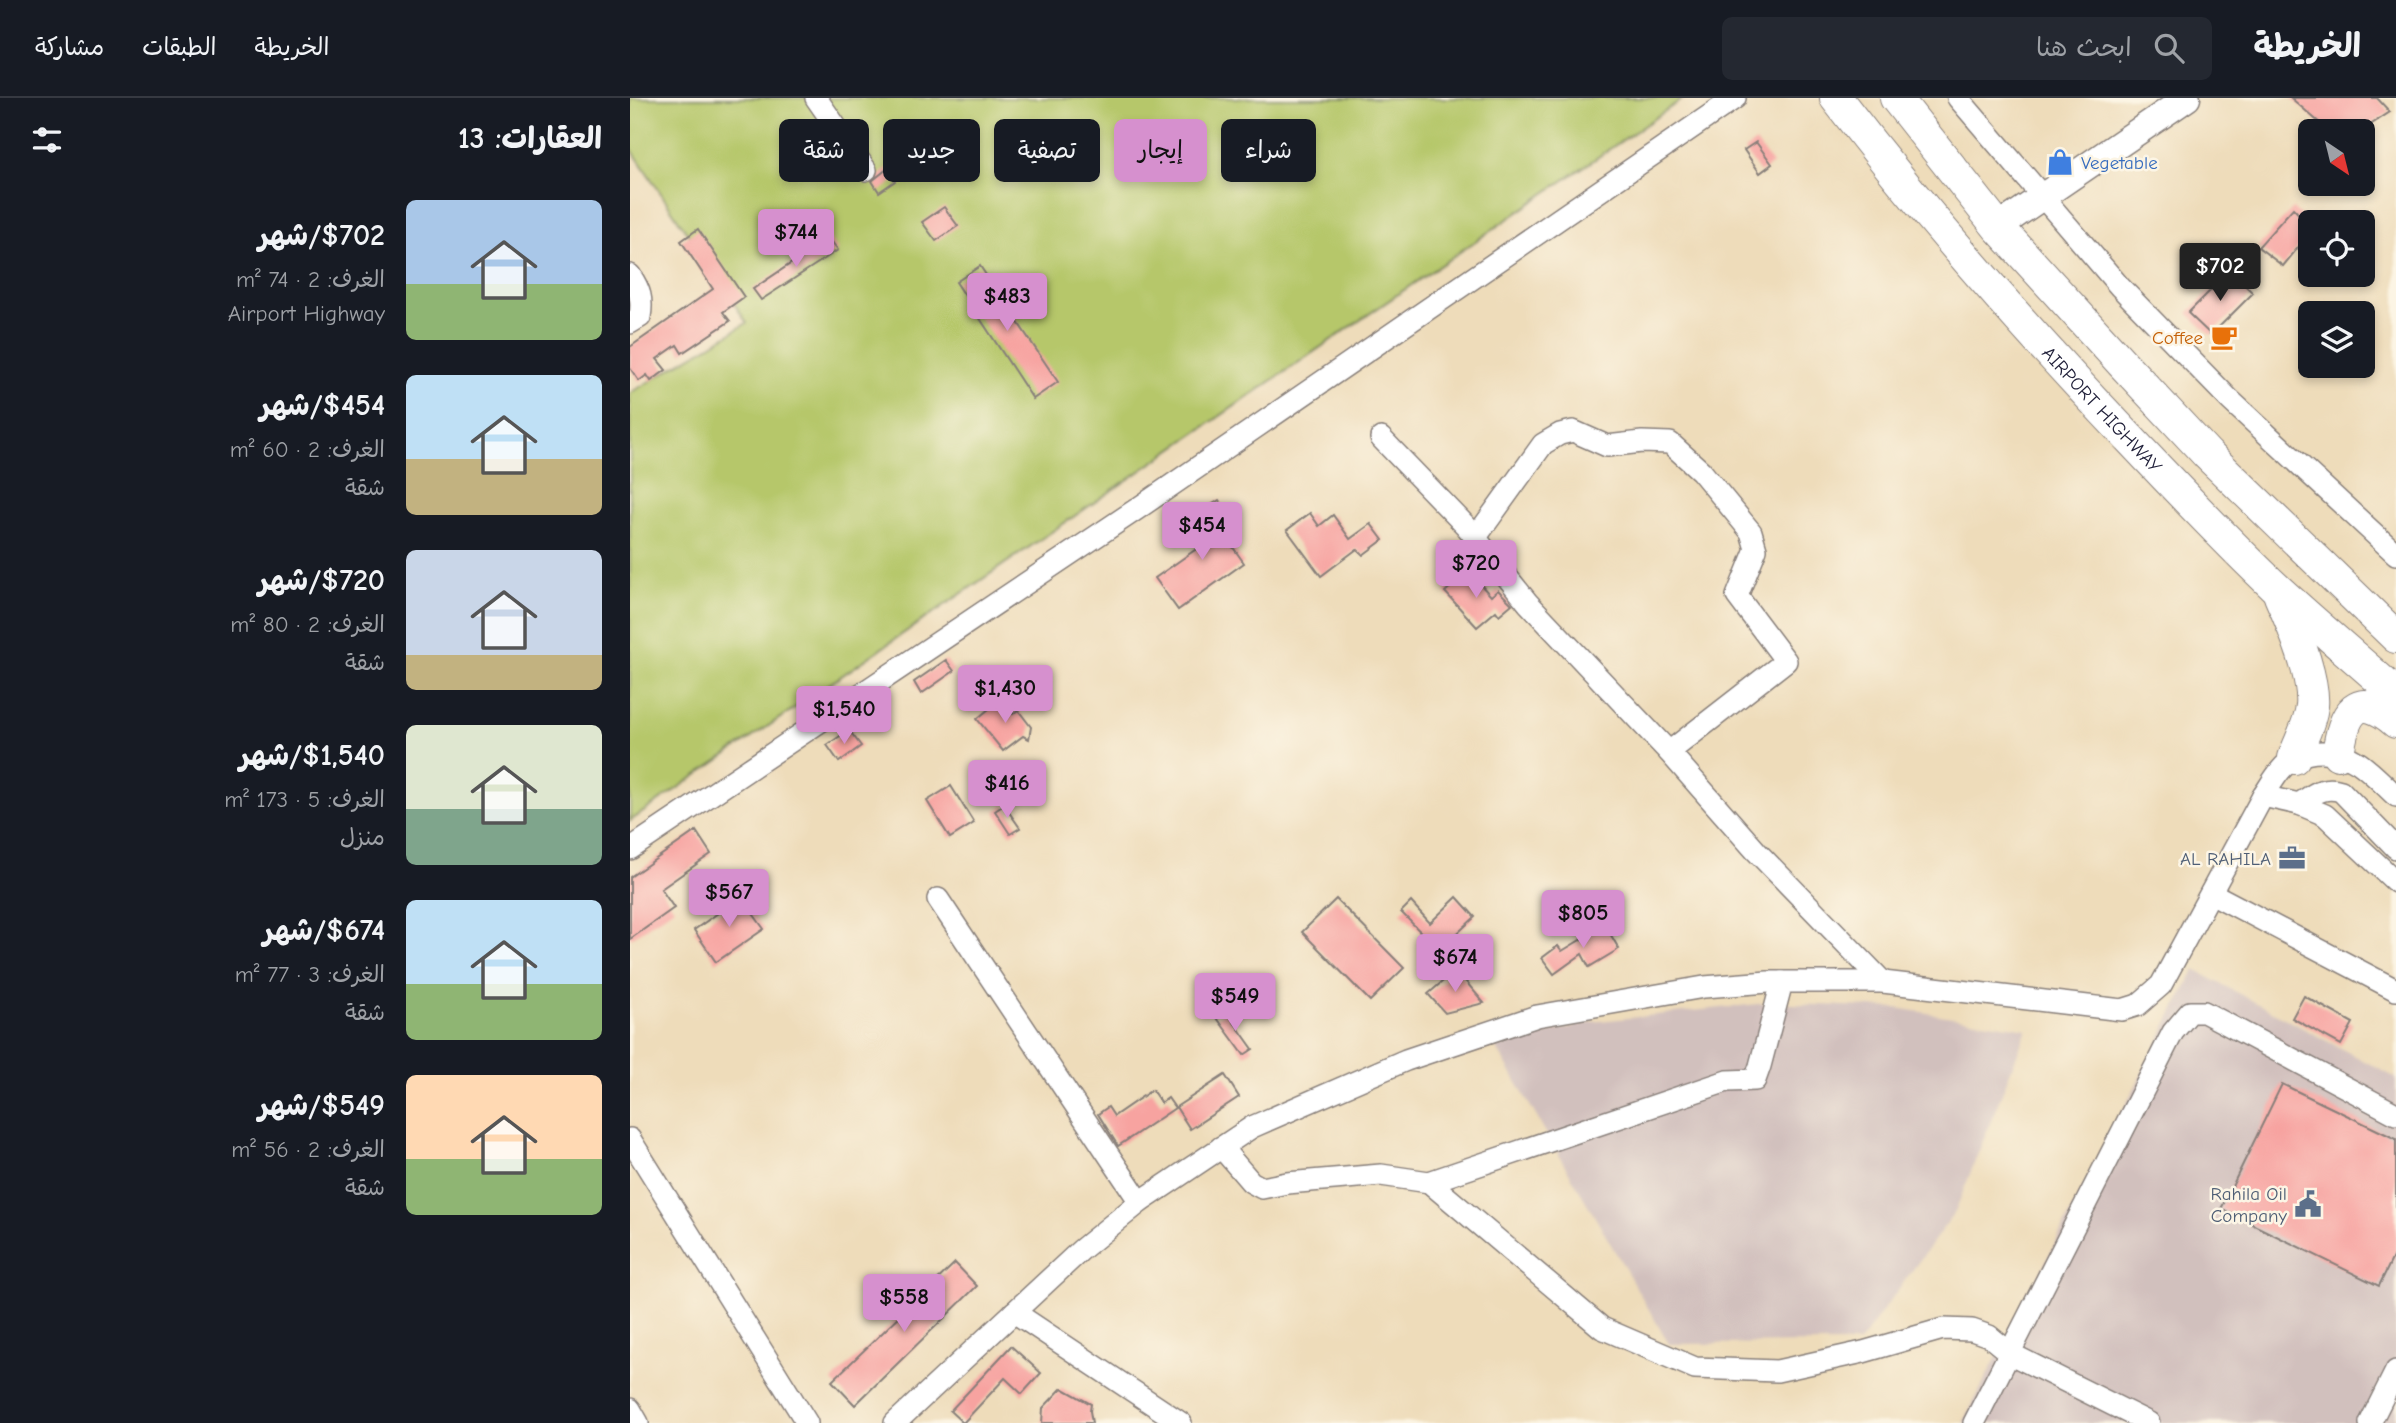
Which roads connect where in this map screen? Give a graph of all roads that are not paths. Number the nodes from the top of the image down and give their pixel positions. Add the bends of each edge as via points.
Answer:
1 (816, 98) edge
2 (1735, 98) edge
3 (1836, 98) edge
4 (1896, 98) edge
5 (1958, 98) edge
6 (2187, 98) edge
7 (831, 119) edge
8 (2042, 196) junction
9 (1998, 227) junction
10 (630, 275) edge
11 (630, 323) edge
12 (1381, 438) dead end
13 (1475, 537) junction
14 (2396, 554) edge
15 (2276, 588) junction
16 (2396, 638) edge
17 (2396, 694) edge
18 (2396, 722) edge
19 (1669, 752) junction
20 (2339, 754) junction
21 (2294, 758) junction
22 (2263, 796) junction
23 (2396, 796) edge
24 (2299, 804) junction
25 (2396, 848) edge
26 (630, 849) edge
27 (2396, 882) edge
28 (2211, 894) junction
29 (938, 899) dead end
30 (1782, 982) junction
31 (1883, 982) junction
32 (2396, 990) edge
33 (2396, 1114) edge
34 (630, 1139) edge
35 (1221, 1147) junction
36 (1429, 1182) junction
37 (1140, 1202) junction
38 (1014, 1312) junction
39 (2011, 1353) junction
40 (2396, 1371) edge
41 (630, 1409) edge
42 (638, 1423) edge
43 (807, 1423) edge
44 (895, 1423) edge
45 (1181, 1423) edge
46 (1974, 1423) edge
47 (2150, 1423) edge
48 (2370, 1423) edge

1 - 7 street
2 - 26 street via 1137,509
3 - 15 highway, AIRPORT HIGHWAY via 1893,172 2070,376
4 - 9 highway
5 - 8 street
6 - 8 main road
8 - 9 main road
8 - 14 street via 2120,287 2230,400
9 - 16 highway via 2208,455
10 - 11 street via 642,300 640,317
12 - 13 street
13 - 19 street via 1528,603
13 - 19 street via 1543,444 1560,434 1573,431 1607,446 1670,443 1701,471 1751,532 1756,549 1737,596 1786,661
15 - 17 highway, AIRPORT HIGHWAY
15 - 21 highway via 2297,638 2312,699
18 - 20 highway via 2376,707 2356,708 2344,726
19 - 31 street via 1756,851
20 - 21 street via 2318,752
20 - 23 street via 2358,762
21 - 22 street
22 - 24 street
22 - 28 street
24 - 25 street via 2322,789 2341,791
24 - 27 street via 2325,815
28 - 31 street via 2161,985 2138,1005 2122,1010
28 - 32 street
29 - 37 street
30 - 31 street
30 - 35 street via 1704,987 1537,1016 1406,1060 1252,1127
30 - 36 street via 1755,1080 1727,1082
33 - 39 street via 2204,1012 2190,1012 2173,1032
34 - 43 street
35 - 36 street via 1262,1188 1381,1175
35 - 37 street
36 - 39 street via 1602,1328 1695,1368 1777,1371 1943,1329 1972,1330
37 - 38 street
38 - 44 street
38 - 45 street
39 - 46 street
39 - 47 street
40 - 48 street
41 - 42 street

